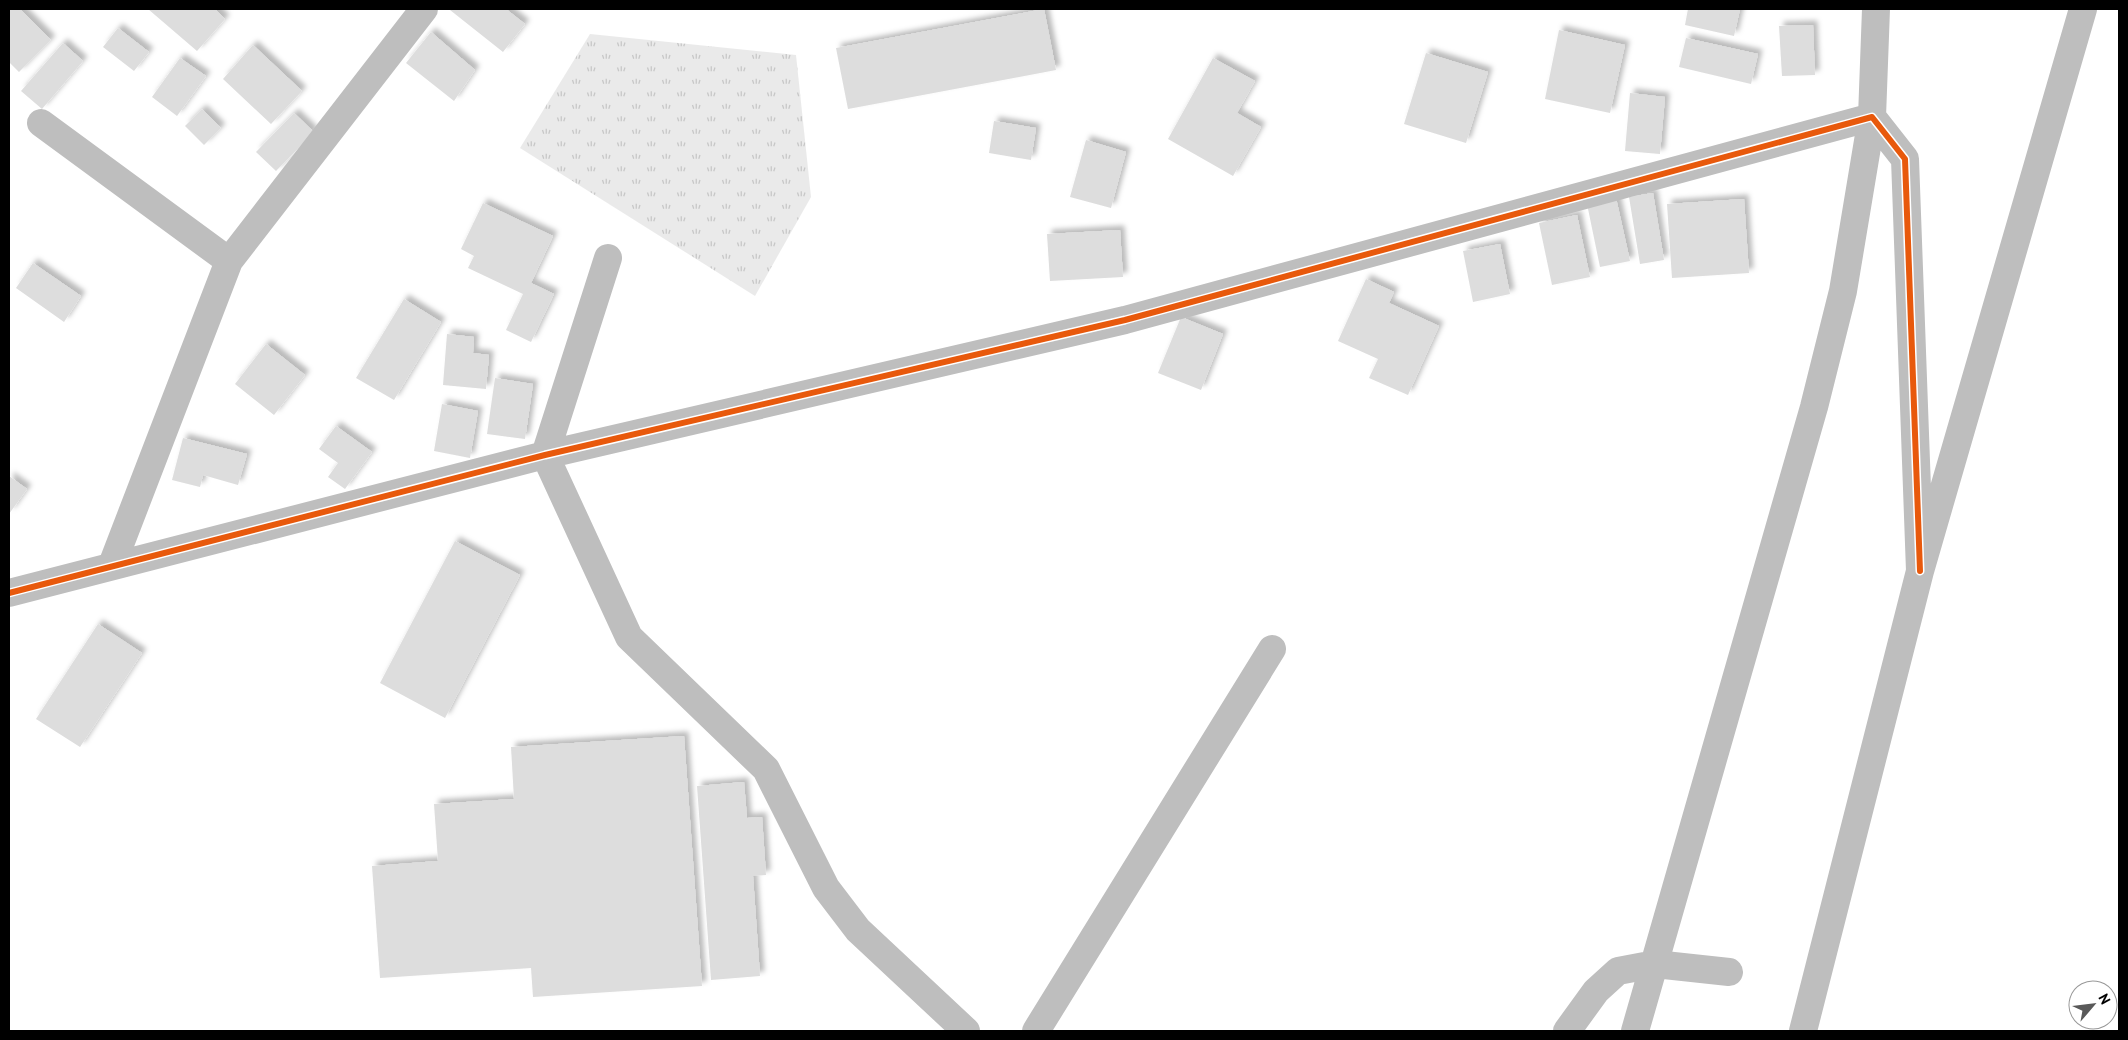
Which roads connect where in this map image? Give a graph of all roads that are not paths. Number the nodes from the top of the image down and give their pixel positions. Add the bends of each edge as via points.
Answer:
1 (424, 9) edge
2 (1876, 9) edge
3 (2083, 9) edge
4 (1872, 117) junction
5 (42, 123) dead end
6 (608, 258) dead end
7 (229, 261) junction
8 (545, 455) junction
9 (112, 565) junction
10 (1920, 572) junction
11 (9, 593) edge
12 (1272, 649) dead end
13 (1655, 964) junction
14 (1729, 972) dead end
15 (966, 1031) edge
16 (1036, 1031) edge
17 (1566, 1031) edge
18 (1635, 1031) edge
19 (1803, 1031) edge

1 - 7 street
2 - 4 street
3 - 10 street
4 - 8 street via 1125,320
4 - 10 street via 1905,159
4 - 13 street via 1843,291 1814,407
5 - 7 street
6 - 8 street
7 - 9 street
8 - 9 street
8 - 15 street via 628,637 766,769 826,888 842,910 858,930
9 - 11 street
10 - 19 street
12 - 16 street
13 - 14 street
13 - 17 street via 1618,971 1596,991
13 - 18 street

